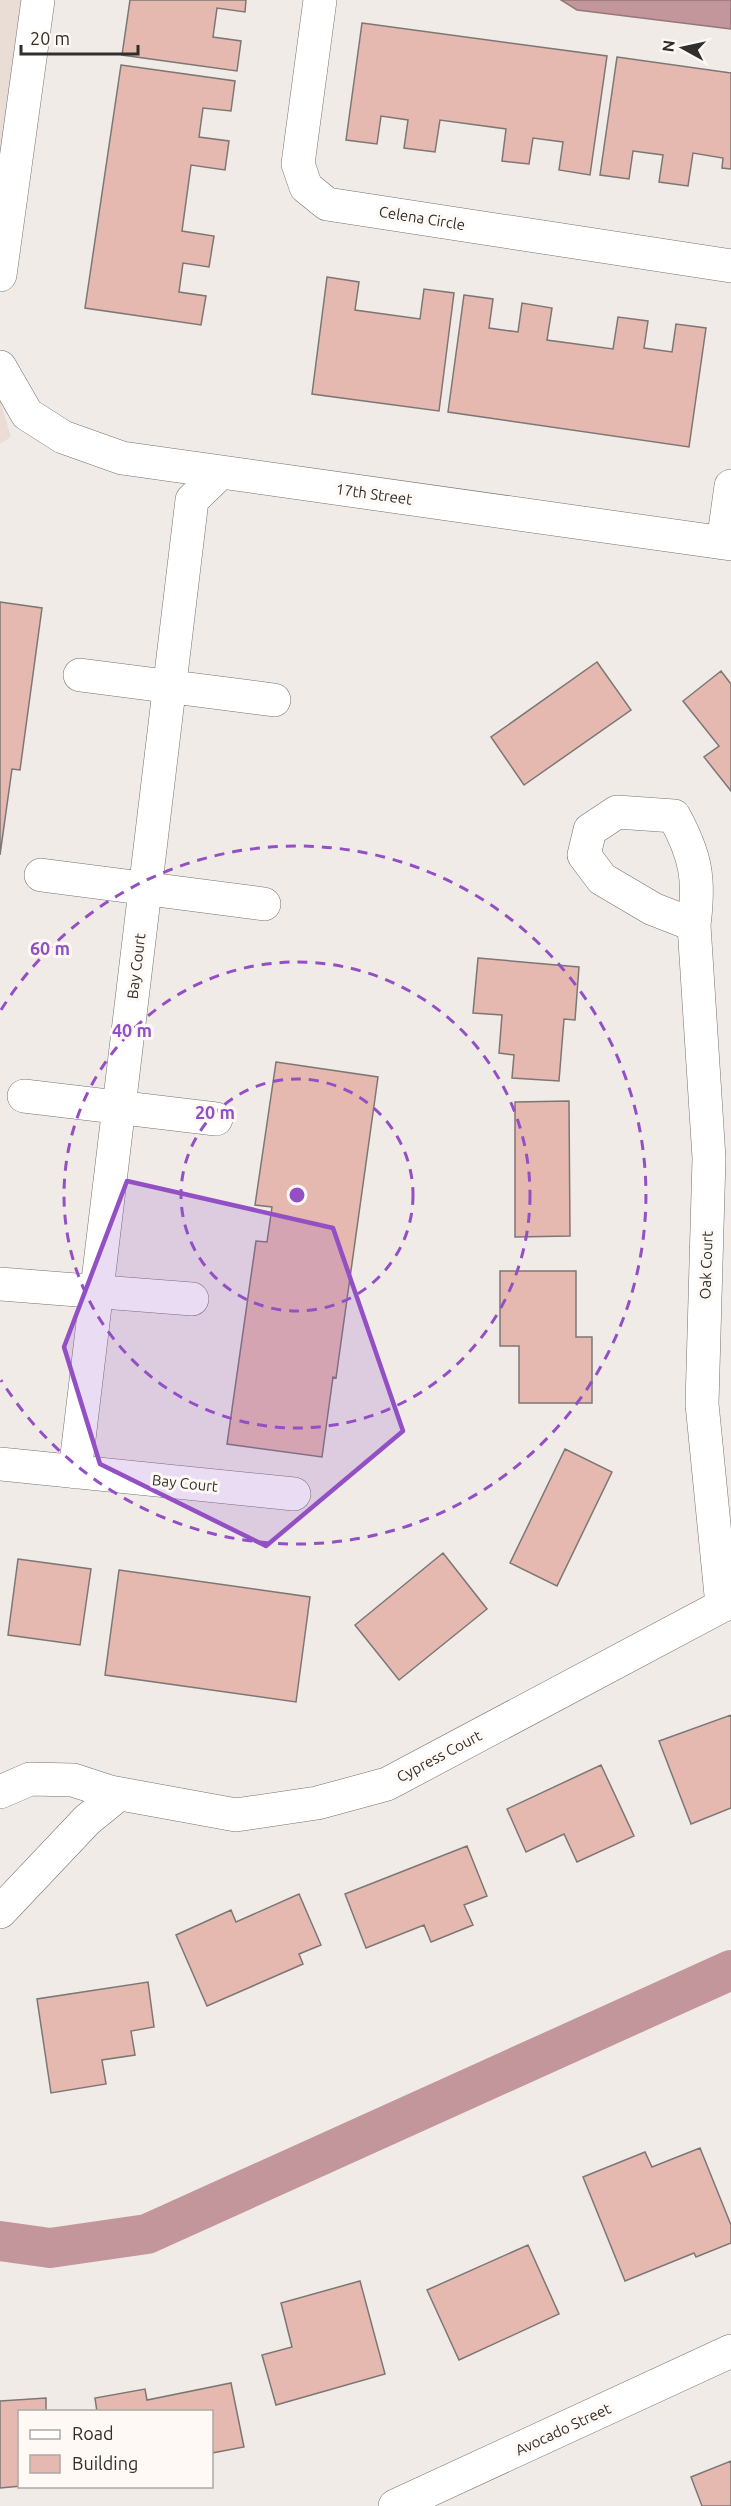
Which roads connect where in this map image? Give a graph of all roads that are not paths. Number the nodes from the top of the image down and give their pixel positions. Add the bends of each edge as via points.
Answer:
1 (38, 0) edge
2 (320, 0) edge
3 (731, 266) edge
4 (0, 275) edge
5 (0, 368) edge
6 (221, 472) junction
7 (731, 486) edge
8 (727, 543) edge
9 (80, 675) dead end
10 (170, 687) junction
11 (274, 700) dead end
12 (41, 875) dead end
13 (146, 890) junction
14 (264, 904) dead end
15 (694, 925) dead end
16 (24, 1096) dead end
17 (119, 1108) junction
18 (216, 1119) dead end
19 (0, 1284) edge
20 (97, 1292) junction
21 (192, 1299) dead end
22 (0, 1464) edge
23 (75, 1472) junction
24 (294, 1494) dead end
25 (727, 1603) edge
26 (0, 1792) edge
27 (119, 1794) junction
28 (0, 1912) edge
29 (731, 2351) edge
30 (398, 2505) edge

1 - 4 street
2 - 3 street, Celena Circle via 298,164 306,187 327,204
5 - 6 street, 17th Street via 27,414 63,437 122,458
6 - 8 street, 17th Street
6 - 10 street, Bay Court via 192,501
7 - 8 street
9 - 10 street
10 - 11 street
10 - 13 street, Bay Court
12 - 13 street
13 - 14 street
13 - 17 street, Bay Court
15 - 25 street, Oak Court via 710,1158 702,1404
16 - 17 street
17 - 18 street
17 - 20 street, Bay Court
19 - 20 street
20 - 21 street
20 - 23 street, Bay Court
22 - 23 street, Bay Court
23 - 24 street, Bay Court
25 - 27 street, Cypress Court via 387,1784 317,1803 236,1815
26 - 27 street, Cypress Court via 30,1779 73,1780
27 - 28 street via 87,1820
29 - 30 street, Avocado Street

